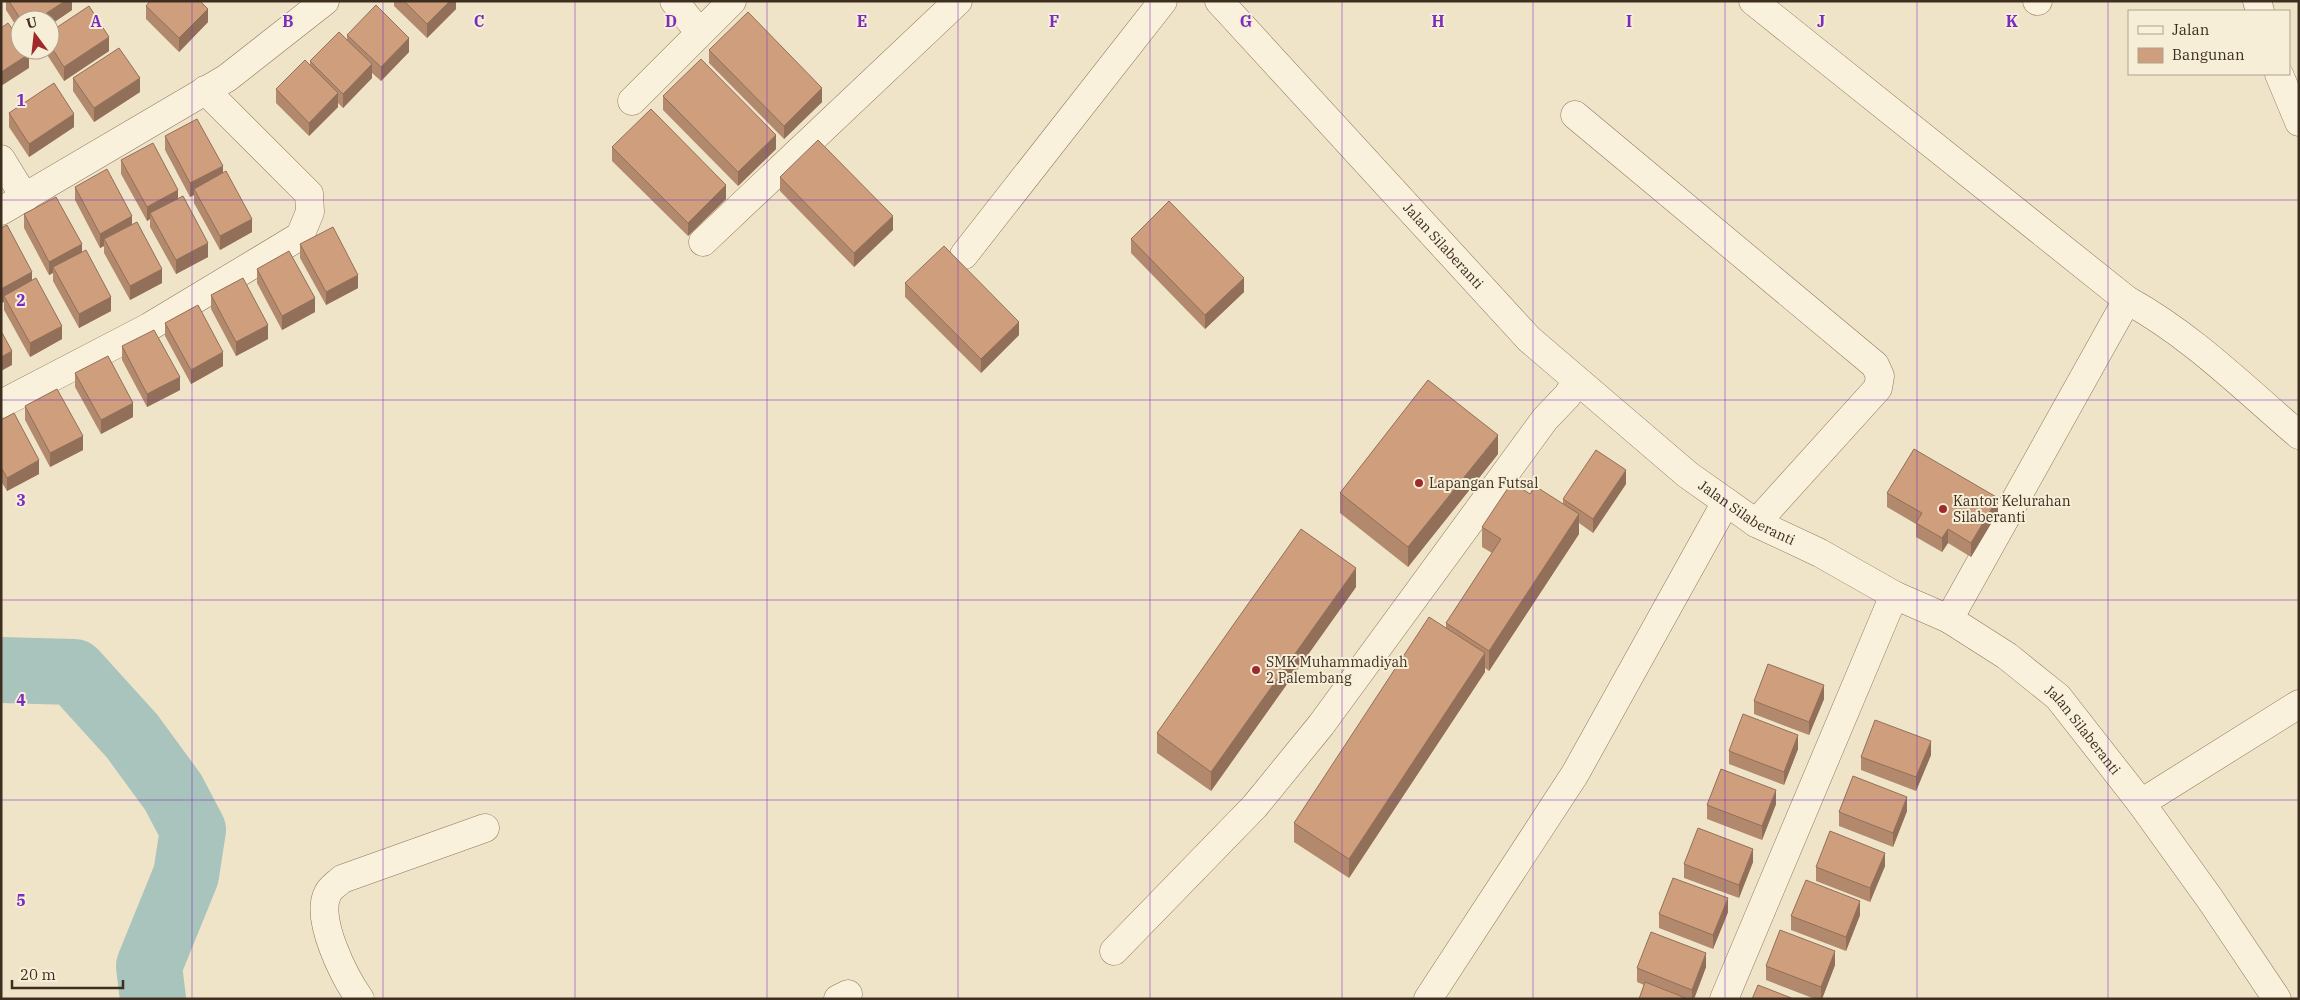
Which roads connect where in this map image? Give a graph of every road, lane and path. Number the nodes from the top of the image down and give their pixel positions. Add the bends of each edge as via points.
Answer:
1 (326, 1) edge
2 (674, 1) edge
3 (732, 1) edge
4 (958, 1) edge
5 (1163, 1) edge
6 (1219, 1) edge
7 (1753, 1) edge
8 (699, 32) junction
9 (2279, 75) edge
10 (205, 90) junction
11 (632, 101) dead end
12 (1575, 115) dead end
13 (2299, 122) edge
14 (1, 159) edge
15 (25, 198) junction
16 (1, 211) edge
17 (703, 242) dead end
18 (964, 255) dead end
19 (2127, 300) junction
20 (1577, 381) junction
21 (1, 404) edge
22 (2299, 435) edge
23 (1726, 502) junction
24 (1756, 522) junction
25 (1894, 596) junction
26 (1949, 619) junction
27 (2299, 704) edge
28 (2141, 803) junction
29 (485, 828) dead end
30 (1114, 951) dead end
31 (360, 999) edge
32 (1428, 999) edge
33 (1724, 999) edge
34 (2277, 999) edge

1 - 10 street via 227,78
2 - 8 street
3 - 8 street
4 - 17 street
5 - 18 street
6 - 20 street, Jalan Silaberanti via 1528,339
7 - 19 street
8 - 11 street
9 - 13 street
10 - 15 street
10 - 21 street via 309,194 310,212 300,236 149,327
12 - 24 street via 1875,365 1880,376 1878,388
14 - 15 street
15 - 16 street
19 - 22 street via 2153,314 2206,355
19 - 26 street
20 - 23 street, Jalan Silaberanti via 1688,475
20 - 30 street via 1320,725 1261,798
23 - 24 street, Jalan Silaberanti
23 - 32 street via 1575,774
24 - 25 street, Jalan Silaberanti via 1820,553
25 - 26 street, Jalan Silaberanti
25 - 33 street
26 - 28 street, Jalan Silaberanti via 2007,656 2058,696
27 - 28 street
28 - 34 street, Jalan Silaberanti
29 - 31 street via 342,879 328,892 323,914 347,980

